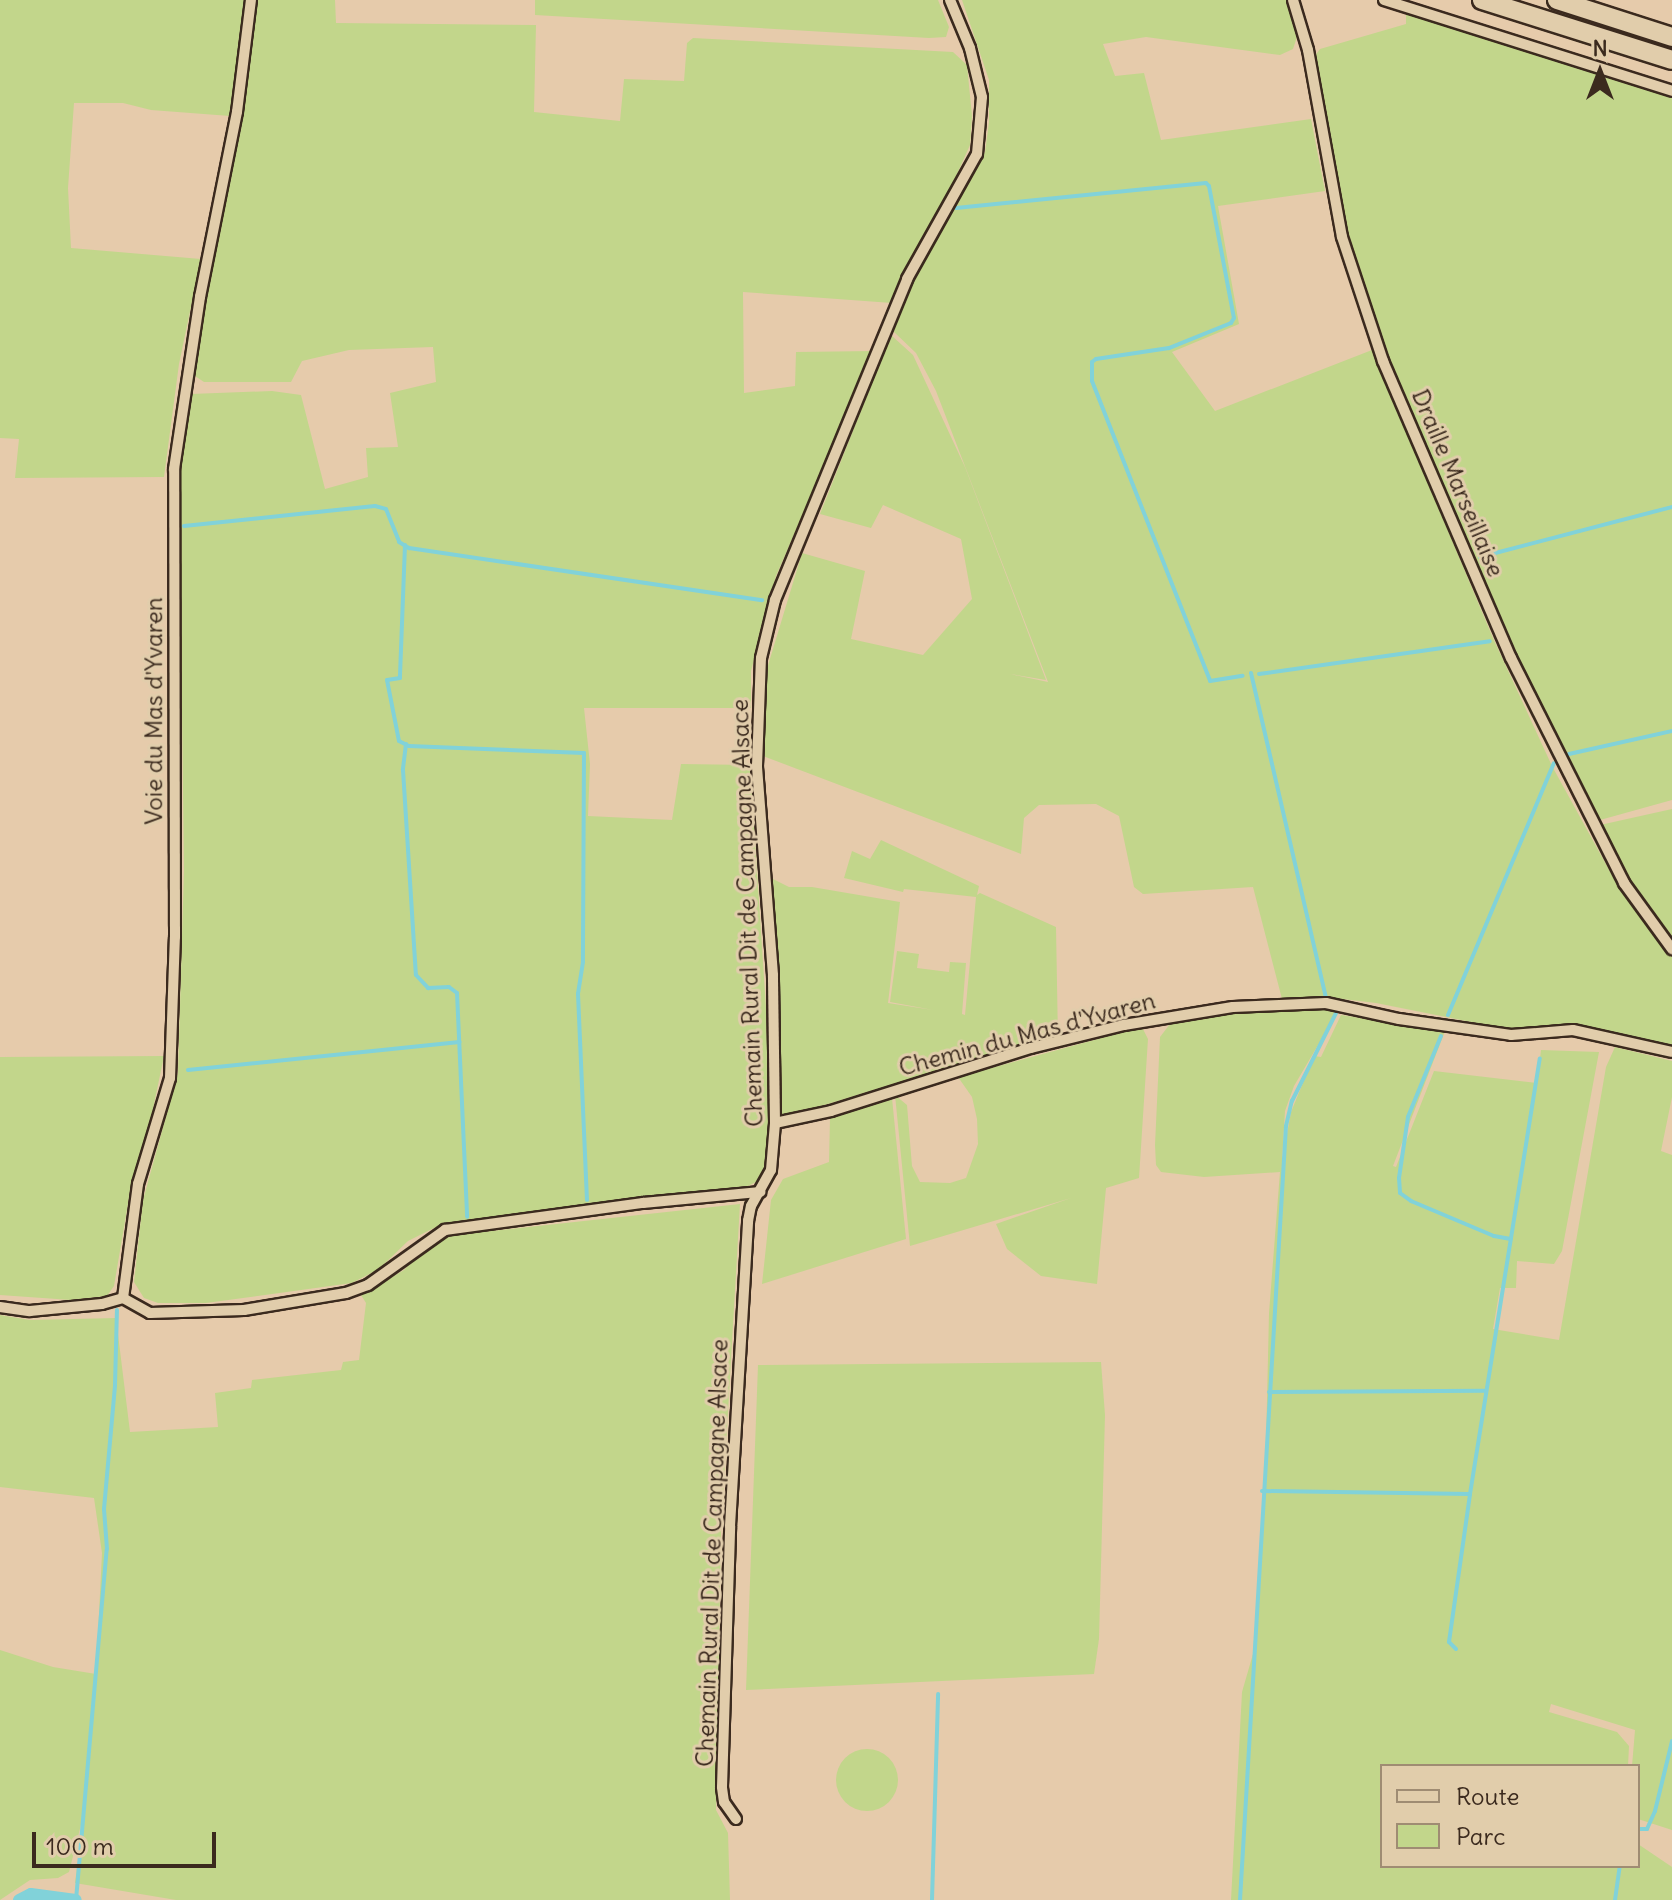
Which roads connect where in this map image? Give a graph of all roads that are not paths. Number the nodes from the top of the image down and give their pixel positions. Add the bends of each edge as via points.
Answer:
1 (251, 0) edge
2 (950, 0) edge
3 (1293, 0) edge
4 (1384, 0) edge
5 (1482, 0) edge
6 (1557, 0) edge
7 (1672, 37) edge
8 (1672, 60) edge
9 (1672, 91) edge
10 (1672, 949) edge
11 (1672, 1052) edge
12 (775, 1123) junction
13 (760, 1192) junction
14 (123, 1298) junction
15 (0, 1307) edge
16 (736, 1819) dead end

1 - 14 street, Voie du Mas d'Yvaren via 237,112 200,297 174,469 175,937 170,1078 138,1184
2 - 12 street, Chemain Rural Dit de Campagne Alsace via 982,97 977,154 907,279 780,588 761,658 757,766 773,975
3 - 10 street, Draille Marseillaise via 1308,50 1342,237 1383,361 1518,672 1624,883
4 - 9 street
5 - 8 highway
6 - 7 highway
11 - 12 street, Chemin du Mas d'Yvaren via 1573,1030 1511,1035 1326,1003 1233,1007 1031,1048 831,1111
12 - 13 street, Chemain Rural Dit de Campagne Alsace via 771,1170
13 - 14 street via 445,1230 368,1285 244,1310 150,1313
13 - 16 street, Chemain Rural Dit de Campagne Alsace via 748,1221 730,1526 722,1787 724,1802
14 - 15 street via 30,1311

